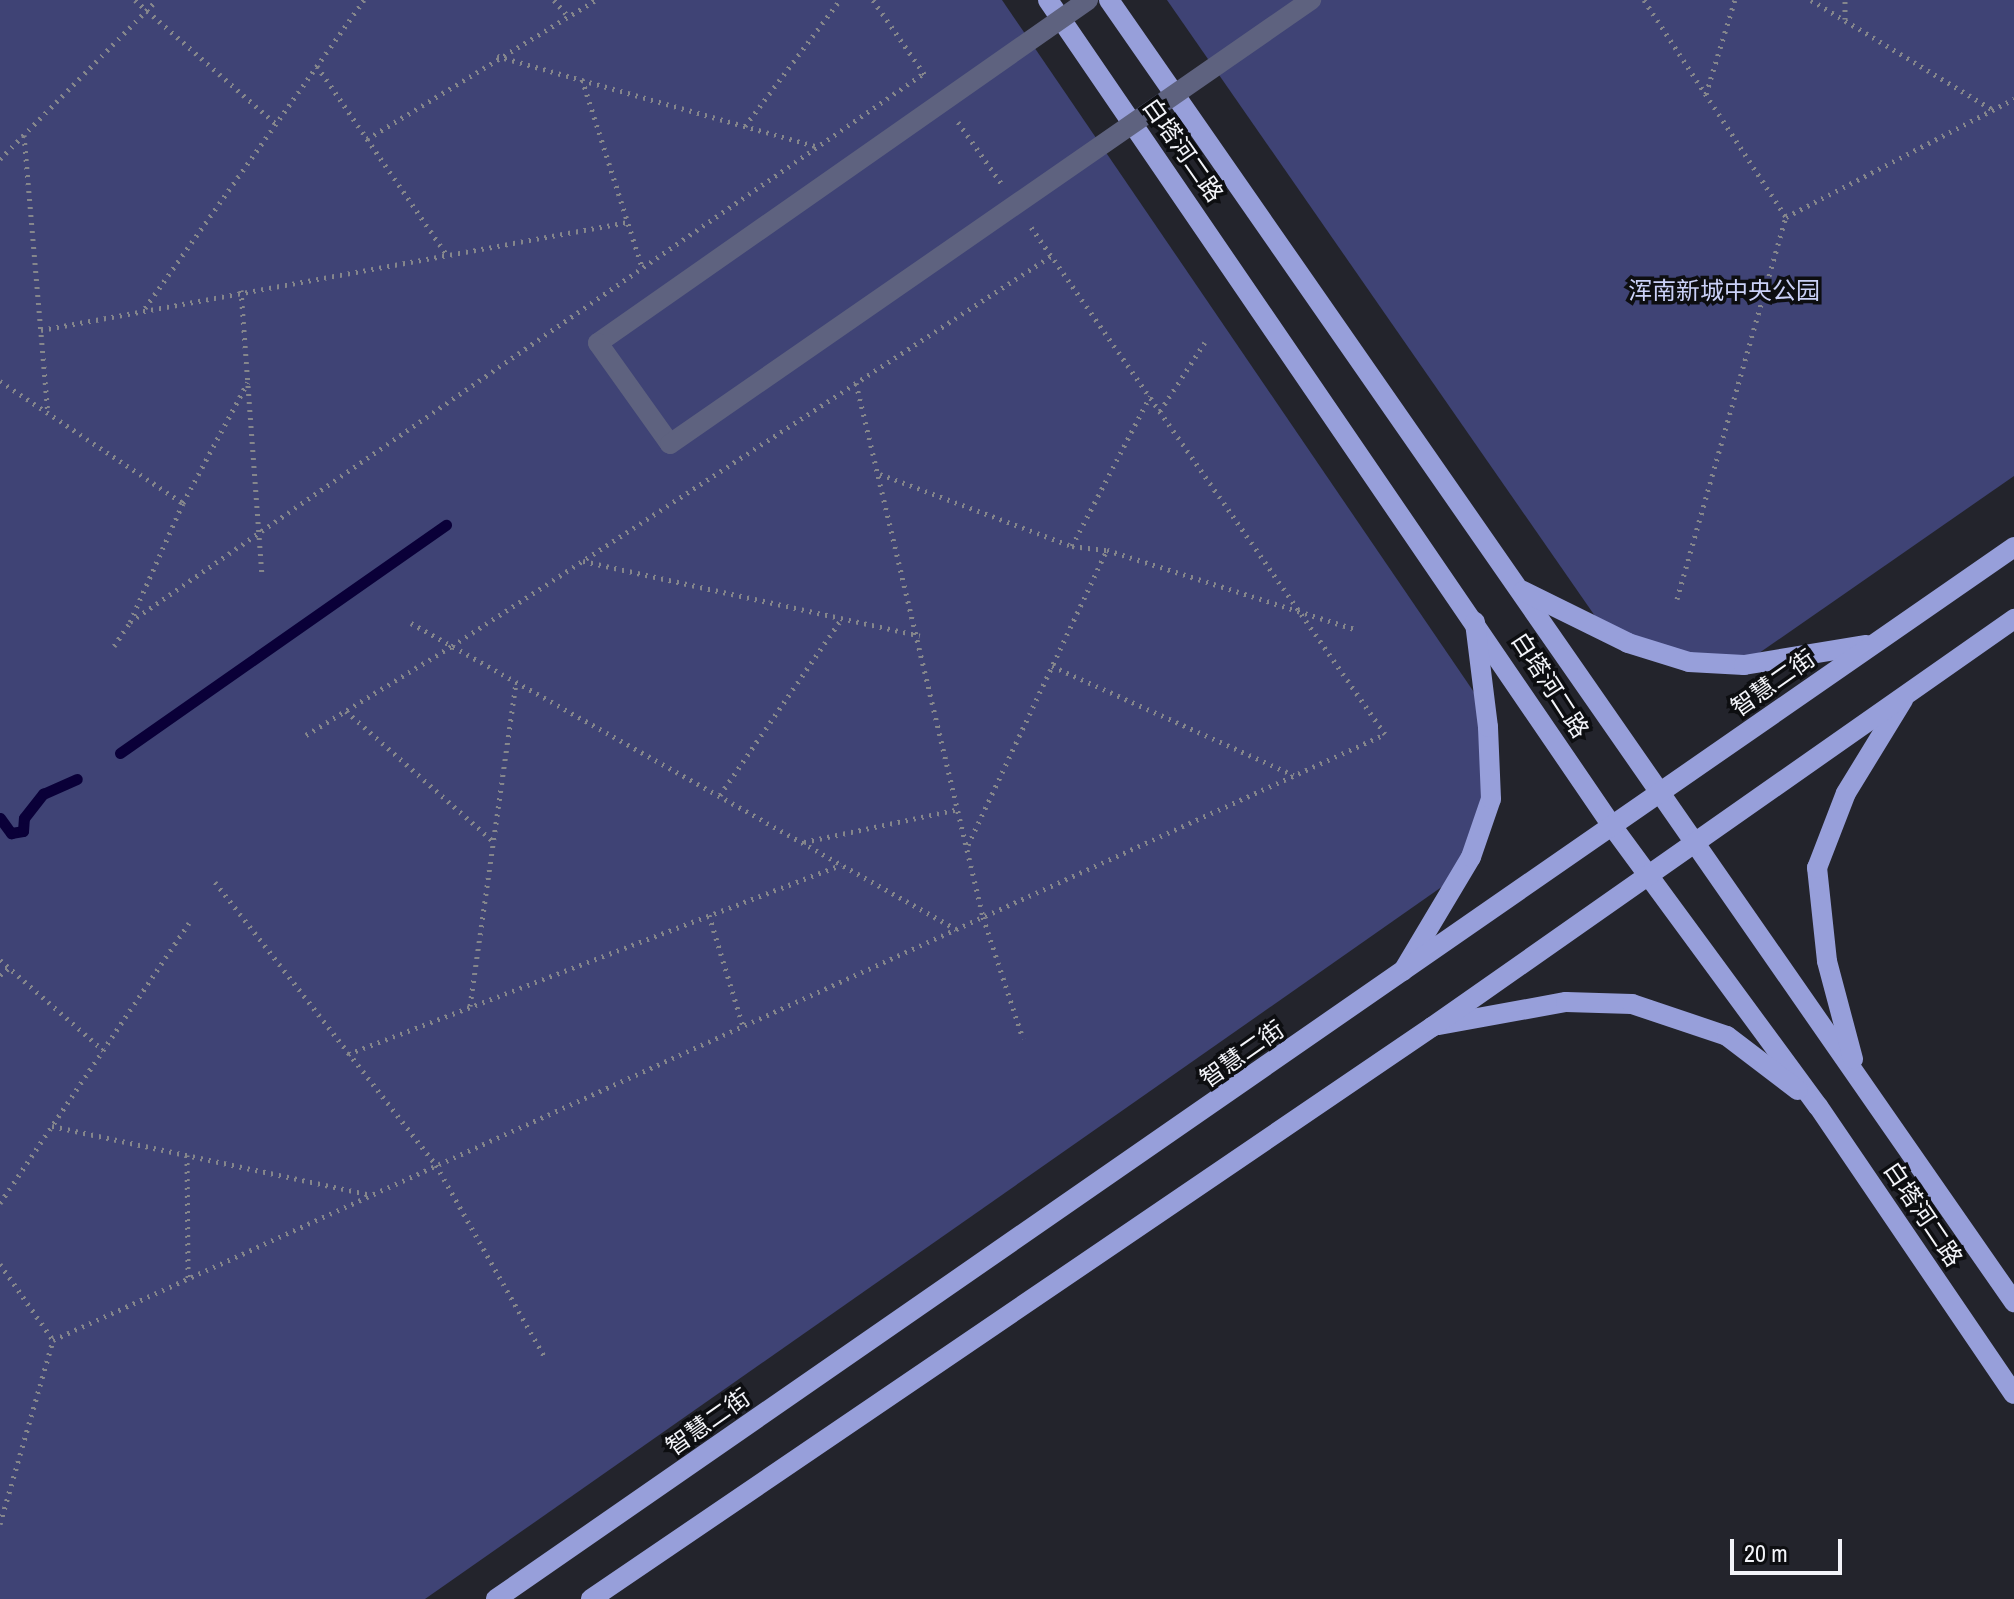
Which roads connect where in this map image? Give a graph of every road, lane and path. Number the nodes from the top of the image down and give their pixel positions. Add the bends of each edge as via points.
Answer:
1 (135, 0) edge
2 (157, 0) edge
3 (364, 0) edge
4 (554, 0) edge
5 (596, 0) edge
6 (840, 0) edge
7 (873, 0) edge
8 (1048, 0) edge
9 (1088, 0) edge
10 (1109, 0) edge
11 (1311, 0) edge
12 (1644, 0) edge
13 (1735, 0) edge
14 (1811, 0) edge
15 (1845, 0) edge
16 (148, 9) junction
17 (568, 16) junction
18 (1845, 20) junction
19 (497, 56) junction
20 (317, 66) junction
21 (924, 73) junction
22 (582, 79) junction
23 (933, 86) dead end
24 (1706, 95) junction
25 (2014, 99) edge
26 (1992, 110) junction
27 (951, 112) dead end
28 (276, 124) junction
29 (745, 126) junction
30 (24, 135) junction
31 (367, 139) junction
32 (817, 147) junction
33 (0, 159) edge
34 (1006, 190) dead end
35 (1024, 217) dead end
36 (1786, 217) junction
37 (628, 222) junction
38 (446, 254) junction
39 (1051, 256) junction
40 (642, 267) junction
41 (241, 290) junction
42 (145, 309) junction
43 (41, 330) junction
44 (1205, 342) dead end
45 (0, 381) edge
46 (248, 382) junction
47 (856, 383) junction
48 (1150, 396) junction
49 (1160, 411) junction
50 (48, 413) junction
51 (879, 474) junction
52 (183, 503) junction
53 (260, 532) junction
54 (1072, 546) junction
55 (2014, 547) edge
56 (1107, 550) junction
57 (583, 561) junction
58 (262, 574) dead end
59 (1521, 590) junction
60 (1677, 599) dead end
61 (1301, 614) junction
62 (842, 618) junction
63 (1474, 618) junction
64 (2014, 619) edge
65 (130, 622) junction
66 (411, 623) dead end
67 (1354, 629) dead end
68 (920, 636) junction
69 (1874, 644) junction
70 (114, 646) dead end
71 (452, 646) junction
72 (1052, 666) junction
73 (516, 682) junction
74 (1907, 692) junction
75 (346, 711) junction
76 (306, 735) dead end
77 (1294, 776) junction
78 (1662, 792) junction
79 (720, 795) junction
80 (959, 809) junction
81 (1612, 826) junction
82 (493, 841) junction
83 (803, 842) junction
84 (1696, 843) junction
85 (967, 847) junction
86 (842, 864) junction
87 (1646, 874) junction
88 (215, 882) dead end
89 (709, 915) junction
90 (983, 917) junction
91 (189, 923) dead end
92 (957, 929) junction
93 (0, 960) edge
94 (9, 968) junction
95 (0, 975) edge
96 (1398, 979) junction
97 (469, 1007) junction
98 (743, 1026) junction
99 (1432, 1027) junction
100 (1023, 1039) dead end
101 (103, 1050) junction
102 (348, 1054) junction
103 (1857, 1074) junction
104 (1818, 1106) junction
105 (52, 1126) junction
106 (187, 1155) junction
107 (436, 1165) junction
108 (371, 1195) junction
109 (0, 1203) edge
110 (0, 1264) edge
111 (188, 1279) junction
112 (2014, 1302) edge
113 (53, 1340) junction
114 (544, 1356) dead end
115 (2014, 1394) edge
116 (0, 1524) edge
117 (496, 1599) edge
118 (591, 1599) edge

1 - 16 path
2 - 16 path
3 - 20 path
4 - 17 path
5 - 17 path
6 - 29 path
7 - 21 path
8 - 63 main road, 白塔河二路
9 - 11 street, bridge via 598,343 670,444
10 - 59 main road, 白塔河二路
12 - 24 path
13 - 24 path
14 - 18 path
15 - 18 path
16 - 28 path
16 - 30 path
17 - 19 path
18 - 26 path
19 - 22 path
19 - 31 path
20 - 28 path
20 - 31 path
21 - 23 path
21 - 32 path
22 - 29 path
22 - 37 path
24 - 36 path
25 - 26 path
26 - 36 path
27 - 34 path
28 - 42 path
29 - 32 path
30 - 33 path
30 - 43 path
31 - 38 path
32 - 40 path
35 - 39 path
36 - 60 path
37 - 38 path
37 - 40 path
38 - 41 path
39 - 47 path
39 - 48 path
40 - 53 path
41 - 42 path
41 - 46 path
42 - 43 path
43 - 50 path
44 - 49 path
45 - 50 path
46 - 52 path
46 - 53 path
47 - 51 path
47 - 57 path
48 - 49 path
48 - 54 path
49 - 61 path
50 - 52 path
51 - 54 path
51 - 68 path
52 - 65 path
53 - 58 path
53 - 65 path
54 - 56 path
55 - 69 main road, 智慧二街
56 - 61 path
56 - 72 path
57 - 62 path
57 - 71 path
59 - 69 main road via 1628,643 1689,662 1744,665
59 - 78 main road, 白塔河二路
61 - 67 path
61 - 77 path via 1385,734
62 - 68 path
62 - 79 path
63 - 81 main road, 白塔河二路
63 - 96 main road via 1491,799 1471,857
64 - 74 main road
65 - 70 path
66 - 71 path
68 - 80 path
69 - 78 main road, 智慧二街
71 - 73 path
71 - 75 path
72 - 77 path
72 - 85 path
73 - 79 path
73 - 82 path
74 - 84 main road
74 - 103 main road via 1846,793 1817,868 1827,961
75 - 76 path
75 - 82 path
77 - 90 path
78 - 81 main road, 智慧二街
78 - 84 main road, 白塔河二路
79 - 83 path
80 - 83 path
80 - 85 path
81 - 87 main road, 白塔河二路
81 - 96 main road, 智慧二街
82 - 97 path
83 - 86 path
84 - 87 main road
84 - 103 main road, 白塔河二路
85 - 90 path
86 - 89 path
86 - 92 path
87 - 99 main road
87 - 104 main road, 白塔河二路
88 - 102 path
89 - 97 path
89 - 98 path
90 - 92 path
90 - 100 path
91 - 101 path
92 - 98 path
93 - 94 path
94 - 95 path
94 - 101 path
96 - 117 main road, 智慧二街
97 - 102 path
98 - 107 path
99 - 104 main road via 1566,1002 1632,1004 1727,1036
99 - 118 main road
101 - 105 path
102 - 107 path
103 - 112 main road, 白塔河二路
104 - 115 main road, 白塔河二路
105 - 106 path
105 - 109 path
106 - 108 path
106 - 111 path
107 - 108 path
107 - 114 path
108 - 111 path
110 - 113 path
111 - 113 path
113 - 116 path

